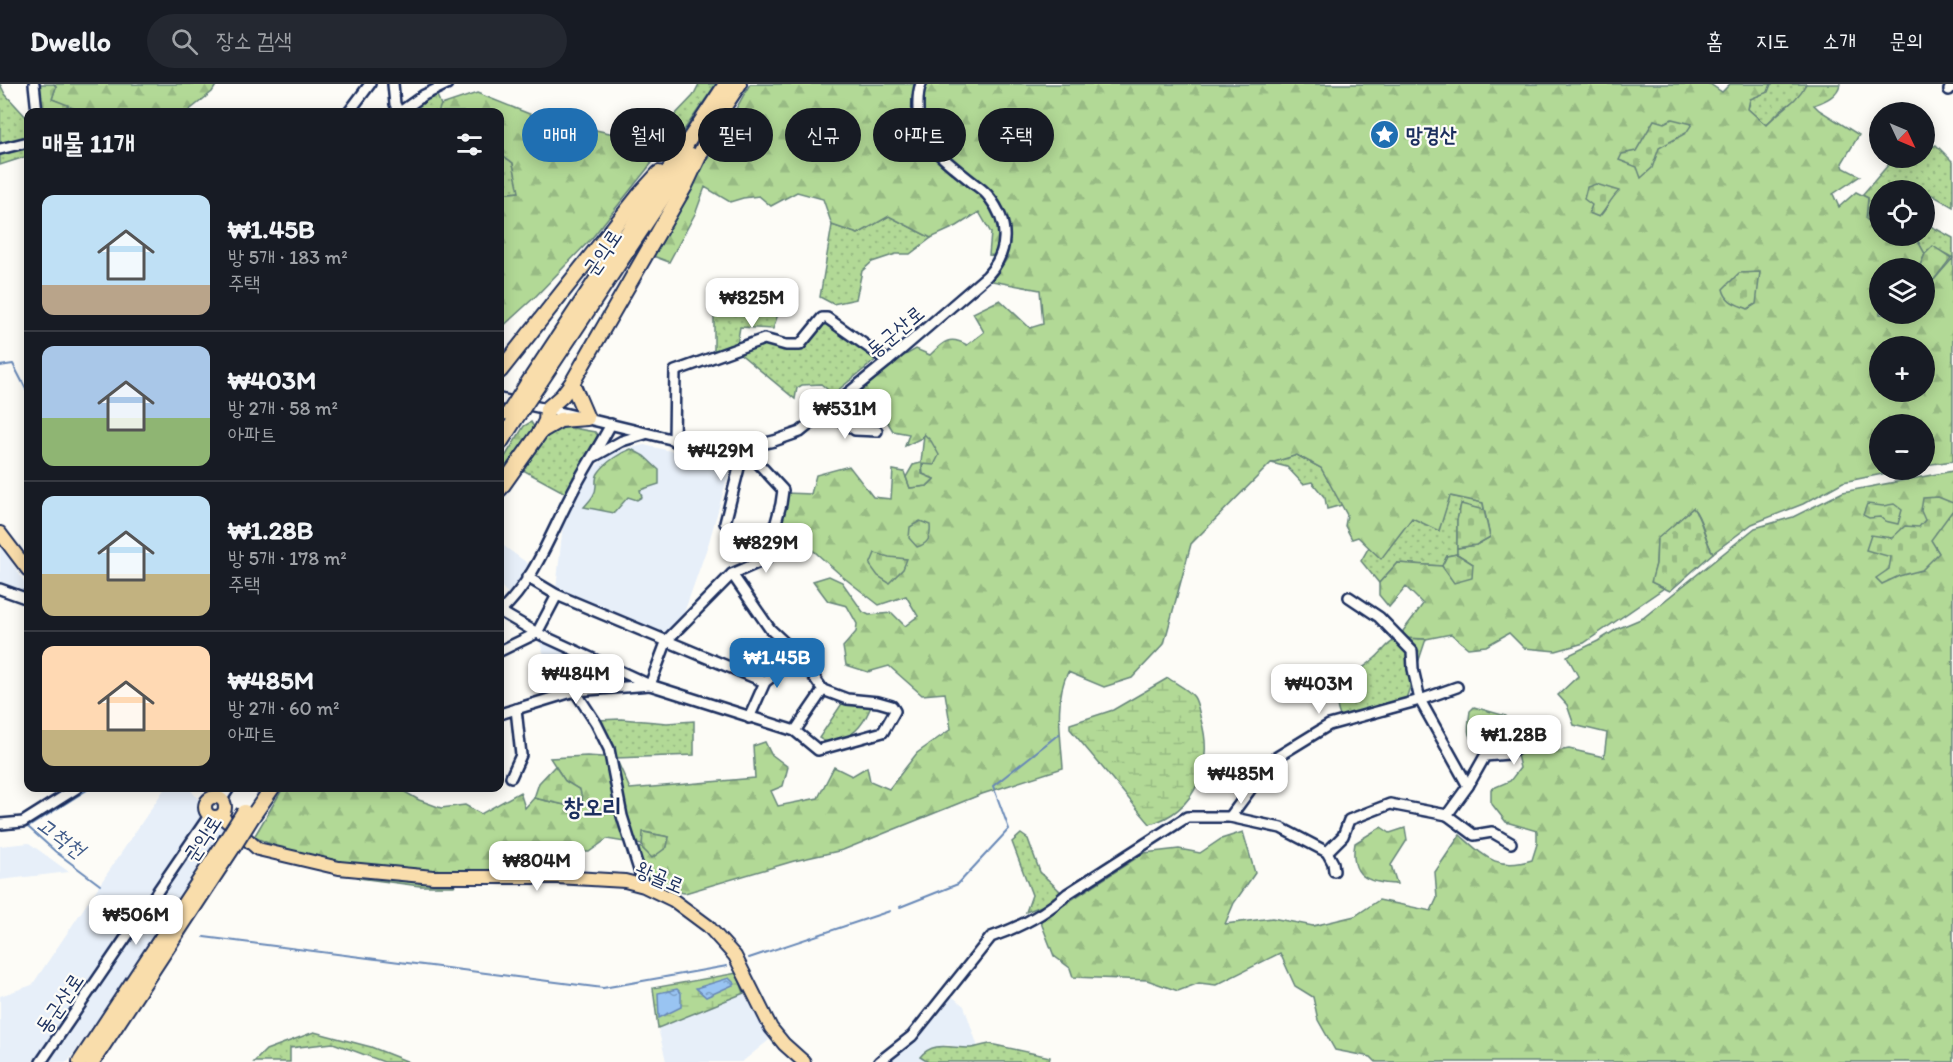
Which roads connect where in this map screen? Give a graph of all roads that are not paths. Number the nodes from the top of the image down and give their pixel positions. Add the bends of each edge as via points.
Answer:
1 (34, 84) edge
2 (370, 84) edge
3 (393, 84) edge
4 (447, 84) edge
5 (726, 84) edge
6 (739, 84) edge
7 (921, 84) edge
8 (37, 108) edge
9 (352, 108) edge
10 (397, 108) edge
11 (406, 108) edge
12 (723, 108) edge
13 (24, 143) edge
14 (686, 145) edge
15 (698, 145) edge
16 (0, 149) edge
17 (698, 157) edge
18 (671, 162) edge
19 (675, 162) edge
20 (888, 361) junction
21 (504, 366) edge
22 (572, 383) junction
23 (531, 387) junction
24 (504, 400) edge
25 (547, 408) junction
26 (827, 410) junction
27 (513, 414) junction
28 (587, 418) junction
29 (504, 422) edge
30 (611, 424) junction
31 (542, 431) junction
32 (877, 431) dead end
33 (646, 433) junction
34 (504, 434) edge
35 (674, 441) junction
36 (744, 448) junction
37 (593, 457) junction
38 (504, 483) edge
39 (725, 523) dead end
40 (0, 533) edge
41 (24, 565) edge
42 (732, 574) junction
43 (527, 577) junction
44 (0, 589) edge
45 (557, 595) junction
46 (1349, 597) dead end
47 (24, 598) edge
48 (504, 608) edge
49 (504, 614) edge
50 (537, 633) junction
51 (667, 640) junction
52 (504, 649) edge
53 (578, 652) junction
54 (799, 656) junction
55 (765, 682) junction
56 (650, 686) junction
57 (1457, 687) dead end
58 (823, 690) junction
59 (575, 691) junction
60 (1420, 700) junction
61 (516, 709) junction
62 (504, 713) edge
63 (749, 718) junction
64 (1547, 726) dead end
65 (795, 731) junction
66 (511, 777) dead end
67 (1468, 786) junction
68 (70, 792) edge
69 (206, 792) edge
70 (224, 792) edge
71 (259, 792) edge
72 (268, 792) edge
73 (216, 799) junction
74 (248, 814) junction
75 (1447, 815) junction
76 (215, 816) junction
77 (1230, 817) junction
78 (0, 824) edge
79 (231, 842) junction
80 (1511, 843) dead end
81 (1327, 852) junction
82 (1334, 871) dead end
83 (644, 886) junction
84 (41, 1062) edge
85 (80, 1062) edge
86 (92, 1062) edge
87 (804, 1062) edge
88 (879, 1062) edge

1 - 8 street
2 - 9 street
3 - 10 street
4 - 11 street
5 - 14 highway, 군익로
6 - 12 highway, 군익로
7 - 20 street, 동군산로 via 919,125 926,140 989,196 1000,214 1005,237 1000,259 988,274
13 - 16 street
15 - 23 highway, 군익로
17 - 22 highway
18 - 21 highway via 640,194
19 - 23 highway, 군익로
20 - 26 street, 동군산로
20 - 35 street via 822,318 800,345 764,339 675,371
22 - 25 highway
22 - 28 highway
23 - 27 highway, 군익로, bridge
24 - 25 street, 동군산로
25 - 28 street, 동군산로
25 - 31 highway
26 - 32 street via 855,430
26 - 36 street, 동군산로 via 800,432
27 - 29 highway, 군익로
27 - 34 highway, 군익로
28 - 30 street, 동군산로
28 - 31 highway via 561,420
30 - 33 street, 동군산로
30 - 37 street
31 - 38 highway
33 - 35 street, 동군산로
33 - 37 street
35 - 36 street, 동군산로
36 - 39 street
36 - 42 street via 783,490 766,559
37 - 43 street via 540,560
40 - 41 main road
42 - 51 street
42 - 54 street via 770,629
43 - 45 street
43 - 48 street
44 - 47 street
45 - 50 street
45 - 51 street
46 - 60 street via 1379,618 1412,651
49 - 50 street
50 - 52 street
50 - 53 street
51 - 55 street
51 - 56 street
53 - 56 street
53 - 59 street
54 - 55 street
54 - 58 street
55 - 63 street
56 - 59 street
56 - 63 street
57 - 60 street
58 - 65 street
58 - 65 street via 847,699 892,706 895,711 884,732 818,750
59 - 61 street
59 - 83 street via 609,749 622,816
60 - 67 street
60 - 77 street via 1329,725 1284,752 1272,760
61 - 62 street
61 - 66 street via 521,755
63 - 65 street
64 - 67 street via 1528,734 1521,746 1508,754 1485,756
67 - 75 street
68 - 78 street via 23,822
69 - 73 main road
70 - 73 street
71 - 74 highway, 군익로
72 - 74 highway, 군익로
73 - 76 main road via 205,807
73 - 76 main road via 226,808
74 - 79 highway, 군익로, bridge
75 - 80 street via 1474,835 1492,832
75 - 81 street via 1390,804 1348,820 1343,836
76 - 83 main road, 왕골로 via 258,849 339,868 434,877 625,881
76 - 84 street, 동군산로
77 - 81 street via 1281,828
77 - 88 street via 1187,818 1056,904 991,937 912,1036
79 - 85 highway, 군익로
79 - 86 highway, 군익로
81 - 82 street
83 - 87 main road, 왕골로 via 673,900 708,926 735,956 771,1028

